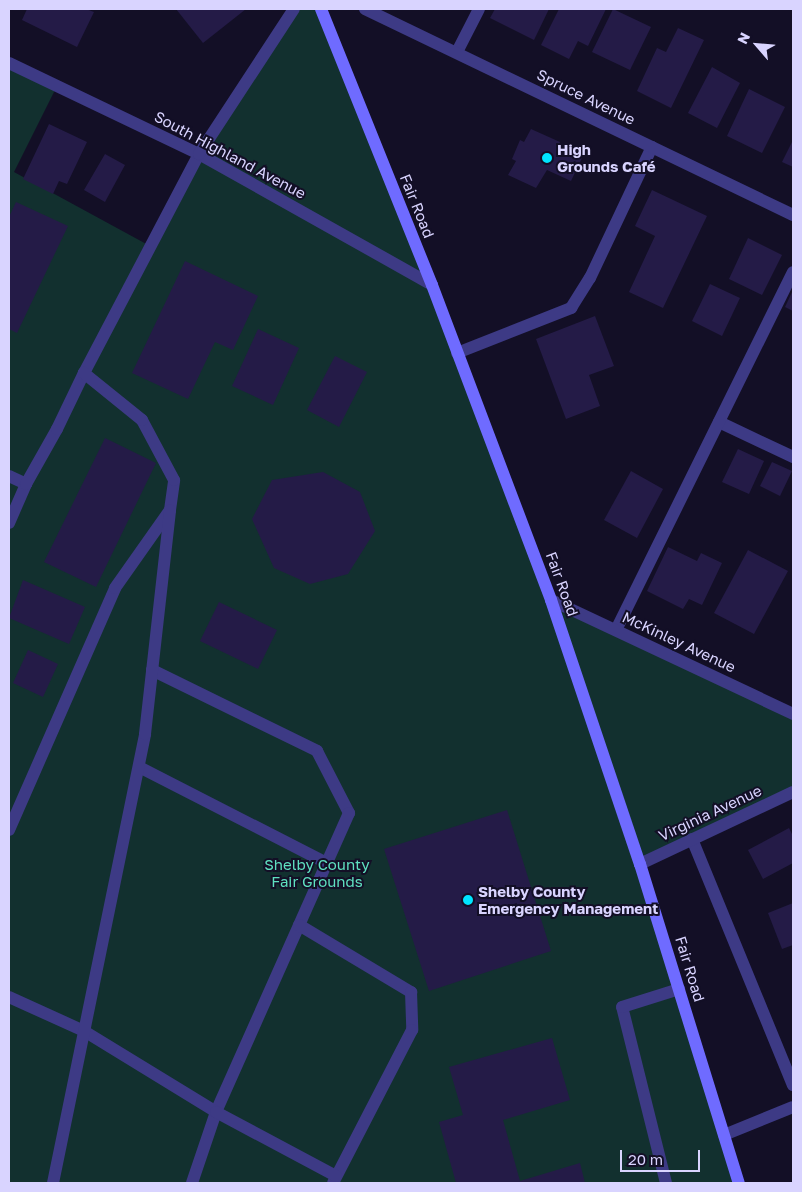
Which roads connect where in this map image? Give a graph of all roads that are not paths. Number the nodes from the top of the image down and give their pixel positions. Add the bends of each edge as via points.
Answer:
1 (294, 9) edge
2 (321, 9) edge
3 (365, 9) edge
4 (479, 9) edge
5 (457, 52) junction
6 (9, 63) edge
7 (652, 147) junction
8 (199, 154) junction
9 (793, 215) edge
10 (793, 272) edge
11 (432, 284) junction
12 (458, 353) junction
13 (84, 373) junction
14 (718, 422) junction
15 (793, 457) edge
16 (9, 476) edge
17 (26, 484) junction
18 (170, 510) junction
19 (9, 523) edge
20 (551, 600) junction
21 (616, 630) junction
22 (152, 670) junction
23 (793, 714) edge
24 (138, 768) junction
25 (793, 792) edge
26 (9, 830) edge
27 (692, 839) junction
28 (327, 864) junction
29 (640, 864) junction
30 (299, 925) junction
31 (679, 989) junction
32 (9, 997) edge
33 (84, 1031) junction
34 (793, 1085) edge
35 (793, 1107) edge
36 (216, 1112) junction
37 (724, 1135) junction
38 (334, 1180) edge
39 (52, 1183) edge
40 (192, 1183) edge
41 (666, 1183) edge
42 (739, 1183) edge

1 - 8 street
2 - 11 main road, Fair Road
3 - 5 street, Spruce Avenue
4 - 5 street
5 - 7 street, Spruce Avenue
6 - 8 street, South Highland Avenue
7 - 9 street, Spruce Avenue
7 - 12 street via 590,278 571,308
8 - 11 street, South Highland Avenue
8 - 13 street
10 - 14 street
11 - 12 main road, Fair Road
12 - 20 main road, Fair Road
13 - 17 street
13 - 18 street via 142,420 174,480
14 - 15 street
14 - 21 street
16 - 17 street
17 - 19 street
18 - 22 street
18 - 26 street via 115,588
20 - 21 street, McKinley Avenue
20 - 29 main road, Fair Road
21 - 23 street, McKinley Avenue
22 - 24 street via 146,734
22 - 28 street via 317,751 349,813
24 - 28 street
24 - 33 street
25 - 27 street, Virginia Avenue
27 - 29 street, Virginia Avenue
27 - 34 street
28 - 30 street
29 - 31 main road, Fair Road
30 - 36 street
30 - 38 street via 411,992 412,1030
31 - 37 main road, Fair Road
31 - 41 street via 622,1007
32 - 33 street
33 - 36 street
33 - 39 street
35 - 37 street
36 - 38 street
36 - 40 street
37 - 42 main road, Fair Road

